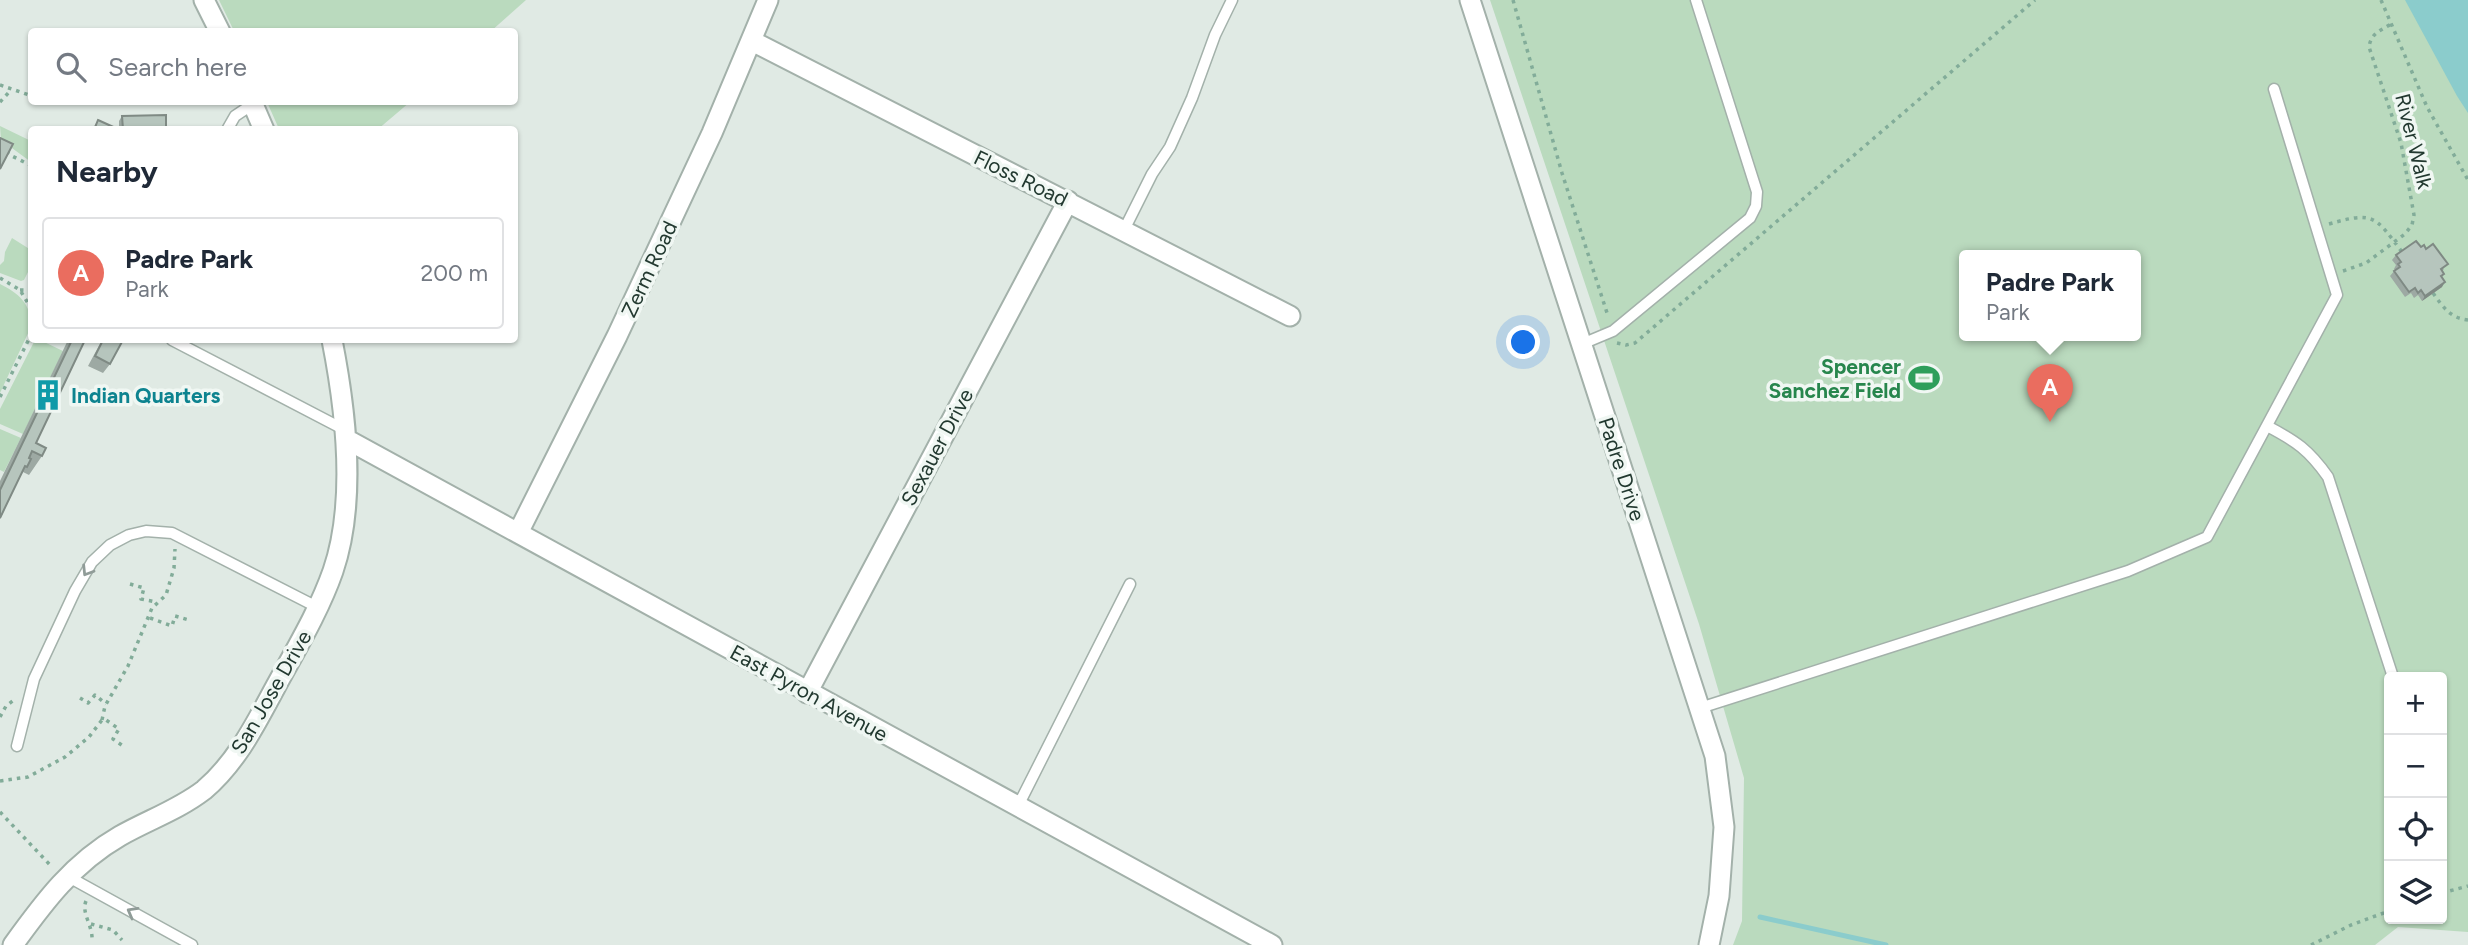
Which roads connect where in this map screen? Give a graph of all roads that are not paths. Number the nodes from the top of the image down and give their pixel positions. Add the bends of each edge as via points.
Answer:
1 (204, 0) edge
2 (768, 0) edge
3 (1232, 0) edge
4 (1470, 0) edge
5 (1696, 0) edge
6 (218, 28) edge
7 (752, 41) junction
8 (2274, 89) dead end
9 (249, 105) edge
10 (253, 105) edge
11 (229, 126) edge
12 (262, 126) edge
13 (1068, 201) junction
14 (1124, 230) junction
15 (1290, 316) dead end
16 (177, 343) edge
17 (332, 343) edge
18 (1582, 344) junction
19 (2267, 426) junction
20 (346, 435) junction
21 (518, 533) junction
22 (1130, 584) dead end
23 (317, 607) junction
24 (2391, 672) edge
25 (807, 693) junction
26 (1700, 708) junction
27 (17, 746) dead end
28 (1017, 807) junction
29 (60, 872) junction
30 (13, 945) edge
31 (192, 945) edge
32 (1272, 945) edge
33 (1709, 945) edge

1 - 6 street
2 - 7 street, Zerm Road
3 - 14 lane via 1170,147
4 - 18 street, Padre Drive
5 - 18 lane via 1757,192 1756,206 1750,218 1613,331
7 - 13 street, Floss Road
7 - 21 street, Zerm Road via 617,336
8 - 19 lane via 2337,295
9 - 11 lane
10 - 12 street
13 - 14 street, Floss Road
13 - 25 street, Sexauer Drive
14 - 15 street, Floss Road
16 - 20 lane
17 - 20 street, San Jose Drive
18 - 26 street, Padre Drive
19 - 24 lane via 2297,442 2328,477
19 - 26 lane via 2207,537 2128,571
20 - 21 street, East Pyron Avenue
20 - 23 street, San Jose Drive via 340,546
21 - 25 street, East Pyron Avenue
22 - 28 lane
23 -> 27 lane via 180,537 159,531 119,539 101,552 80,582 34,679
23 - 29 street, San Jose Drive via 252,732 220,774 182,805
25 - 28 street, East Pyron Avenue
26 - 33 street, Padre Drive via 1715,756 1724,827 1719,896
28 - 32 street, East Pyron Avenue
29 - 30 street, San Jose Drive
31 -> 29 lane

